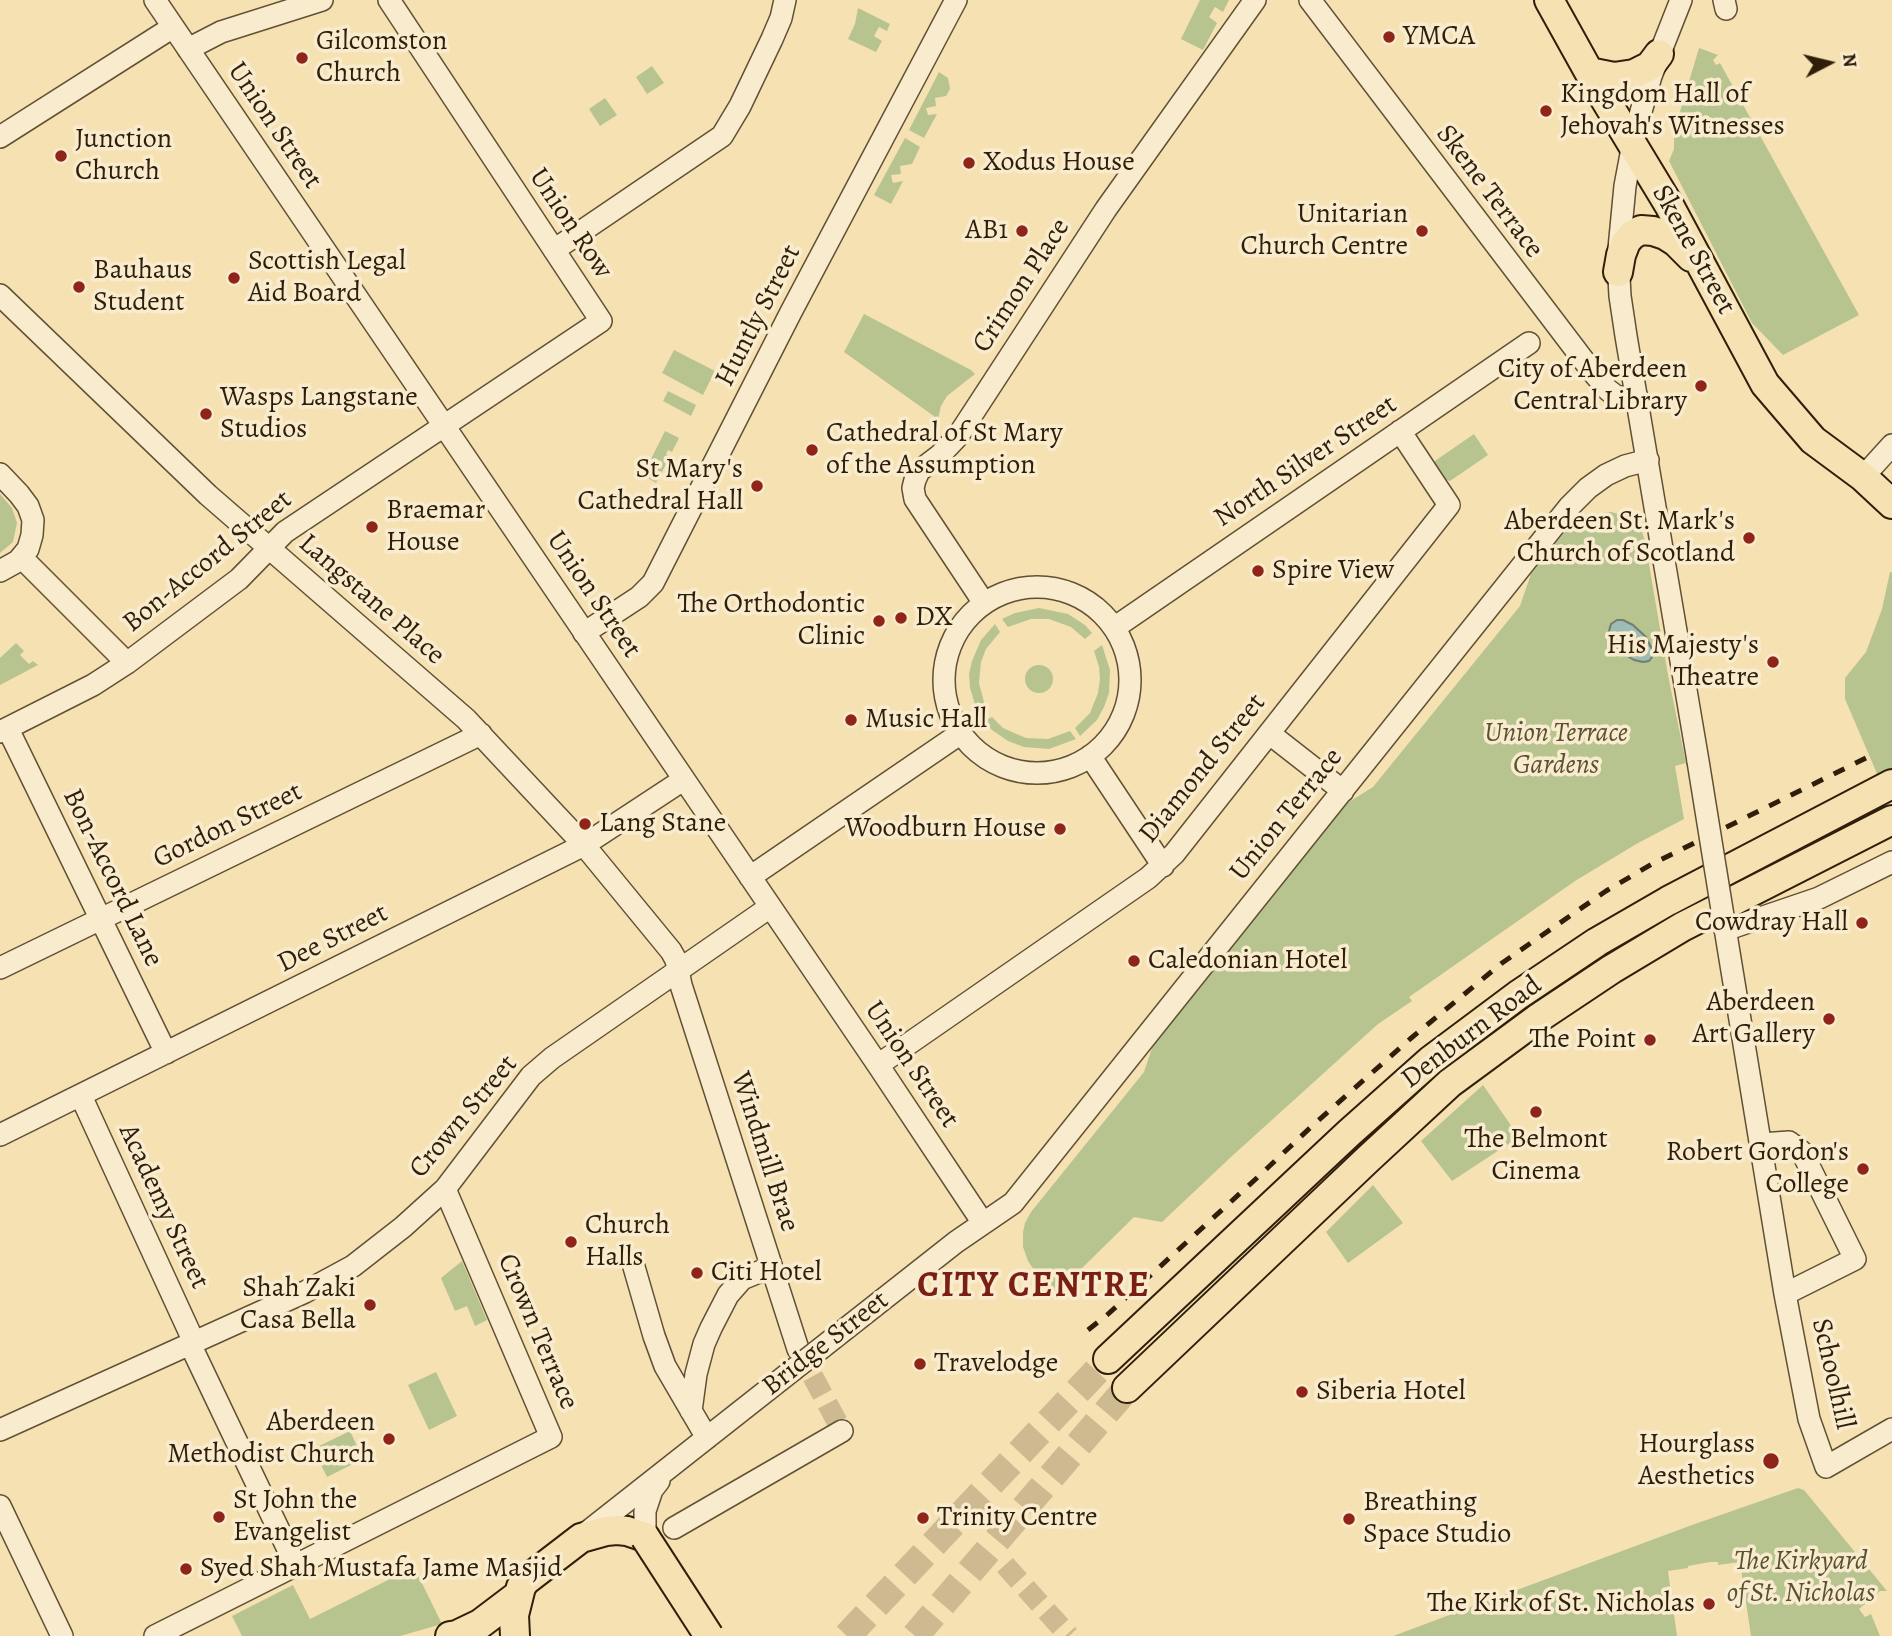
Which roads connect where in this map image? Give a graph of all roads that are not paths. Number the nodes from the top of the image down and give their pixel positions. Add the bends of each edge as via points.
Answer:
1 (155, 0) edge
2 (322, 0) edge
3 (389, 0) edge
4 (785, 0) edge
5 (956, 0) edge
6 (1255, 0) edge
7 (1310, 0) edge
8 (1549, 0) edge
9 (1681, 0) edge
10 (173, 27) junction
11 (188, 50) junction
12 (1659, 54) junction
13 (1589, 72) junction
14 (0, 136) edge
15 (1632, 144) junction
16 (554, 250) junction
17 (1618, 272) junction
18 (1708, 278) junction
19 (0, 295) edge
20 (1529, 343) dead end
21 (1637, 397) junction
22 (444, 426) junction
23 (1400, 431) junction
24 (1892, 445) edge
25 (1648, 460) junction
26 (0, 474) edge
27 (1863, 477) junction
28 (1892, 504) edge
29 (268, 548) junction
30 (22, 558) junction
31 (0, 571) edge
32 (984, 603) junction
33 (1114, 628) junction
34 (584, 632) junction
35 (127, 663) junction
36 (4, 730) edge
37 (961, 733) junction
38 (481, 734) junction
39 (1269, 734) junction
40 (1090, 756) junction
41 (683, 780) junction
42 (1892, 784) edge
43 (1343, 791) junction
44 (1892, 820) edge
45 (584, 845) junction
46 (1892, 862) edge
47 (1163, 866) junction
48 (750, 877) junction
49 (770, 906) junction
50 (100, 919) junction
51 (1725, 926) junction
52 (0, 968) edge
53 (677, 971) junction
54 (166, 1053) junction
55 (878, 1065) junction
56 (81, 1096) junction
57 (0, 1135) edge
58 (1761, 1144) junction
59 (445, 1189) junction
60 (983, 1223) junction
61 (634, 1267) dead end
62 (771, 1267) junction
63 (1785, 1294) junction
64 (192, 1343) junction
65 (802, 1357) junction
66 (1108, 1359) tunnel mouth
67 (1128, 1388) tunnel mouth
68 (691, 1411) junction
69 (1892, 1429) edge
70 (0, 1430) edge
71 (842, 1431) dead end
72 (707, 1438) junction
73 (672, 1466) junction
74 (0, 1506) edge
75 (674, 1528) dead end
76 (645, 1537) junction
77 (581, 1538) junction
78 (296, 1566) junction
79 (517, 1596) junction
80 (62, 1636) edge
81 (155, 1636) edge
82 (450, 1636) edge
83 (515, 1636) edge
84 (709, 1636) edge

1 - 10 street, Union Street
2 - 11 street via 221,32
3 - 16 street, Union Row
4 - 16 street via 778,27 722,136
5 - 34 street, Huntly Street via 653,583
6 - 32 street, Crimon Place via 1106,209 957,436 919,471 913,488 915,499
7 - 21 street, Skene Terrace via 1595,376 1619,397
8 - 13 main road, Skene Street
9 - 12 street, Schoolhill
10 - 11 street, Union Street
10 - 14 street
11 - 22 street, Union Street
12 - 13 main road via 1647,69 1629,76
12 - 15 street, Schoolhill
13 - 15 main road, Skene Street
15 - 17 street, Schoolhill via 1620,219
15 - 18 main road, Skene Street
16 - 22 street, Union Row via 601,321
17 - 18 main road via 1626,242 1647,230 1676,242
17 - 21 street, Schoolhill
18 - 27 main road, Skene Street via 1765,384 1814,440
19 - 29 street, Langstane Place via 162,453
20 - 23 street, North Silver Street
21 - 25 street, Schoolhill
22 - 29 street, Bon-Accord Street
22 - 34 street, Union Street
23 - 33 street, North Silver Street
23 - 39 street, Diamond Street via 1449,505
24 - 27 street
25 - 43 street, Union Terrace via 1606,475 1578,497
25 - 51 street, Schoolhill, bridge
26 - 30 street via 28,506 33,520 33,535
27 - 28 main road, Skene Street
29 - 35 street, Bon-Accord Street via 239,579
29 - 38 street, Langstane Place
30 - 31 street
30 - 35 street
32 - 33 street via 1015,589 1052,588 1084,600
32 - 37 street via 957,633 946,660 946,696
33 - 40 street via 1128,661 1129,694 1118,725
34 - 41 street, Union Street
35 - 36 street, Bon-Accord Street
36 - 50 street, Bon-Accord Lane
37 - 40 street via 984,756 1018,771 1055,771
37 - 48 street
38 - 45 street, Langstane Place
38 - 50 street, Gordon Street
39 - 43 street
39 - 47 street, Diamond Street
40 - 47 street
41 - 45 street, Dee Street
41 - 48 street, Union Street
42 - 66 main road, Denburn Road via 1668,901 1518,995 1420,1069
43 - 60 street, Union Terrace via 1013,1203
44 - 67 main road, Denburn Road via 1682,928 1536,1019 1450,1083
45 - 53 street, Langstane Place via 671,951
45 - 54 street, Dee Street
46 - 51 street via 1819,898
47 - 55 street, Diamond Street
48 - 49 street, Union Street
49 - 53 street, Crown Street
49 - 55 street, Union Street
50 - 52 street, Gordon Street
50 - 54 street, Bon-Accord Lane
51 - 58 street, Schoolhill
53 - 59 street, Crown Street via 531,1076
53 - 62 street, Windmill Brae
54 - 56 street, Dee Street
55 - 60 street, Union Street
56 - 57 street, Dee Street
56 - 64 street, Academy Street
58 - 63 street, Schoolhill
58 - 63 street, Schoolhill via 1789,1142 1802,1152 1855,1259
59 - 64 street, Crown Street via 353,1266
59 - 78 street, Crown Terrace via 551,1437
60 - 65 street, Bridge Street
61 - 68 street via 665,1366
62 - 65 street, Windmill Brae
62 - 68 street via 742,1279 728,1295 704,1345
63 - 69 street, Schoolhill via 1809,1419 1826,1467
64 - 70 street, Crown Street
64 - 78 street, Academy Street
65 - 72 street, Bridge Street
68 - 72 street
71 - 75 street via 703,1499
72 - 73 street, Bridge Street
73 - 76 street, Bridge Street via 648,1499
73 - 77 street, Bridge Street
74 - 80 street
76 - 77 main road via 617,1530
76 - 84 main road, bridge
77 - 79 main road, Bridge Street via 525,1581
78 - 81 street, Crown Terrace
79 - 82 main road, Bridge Street via 490,1618
79 - 83 main road

